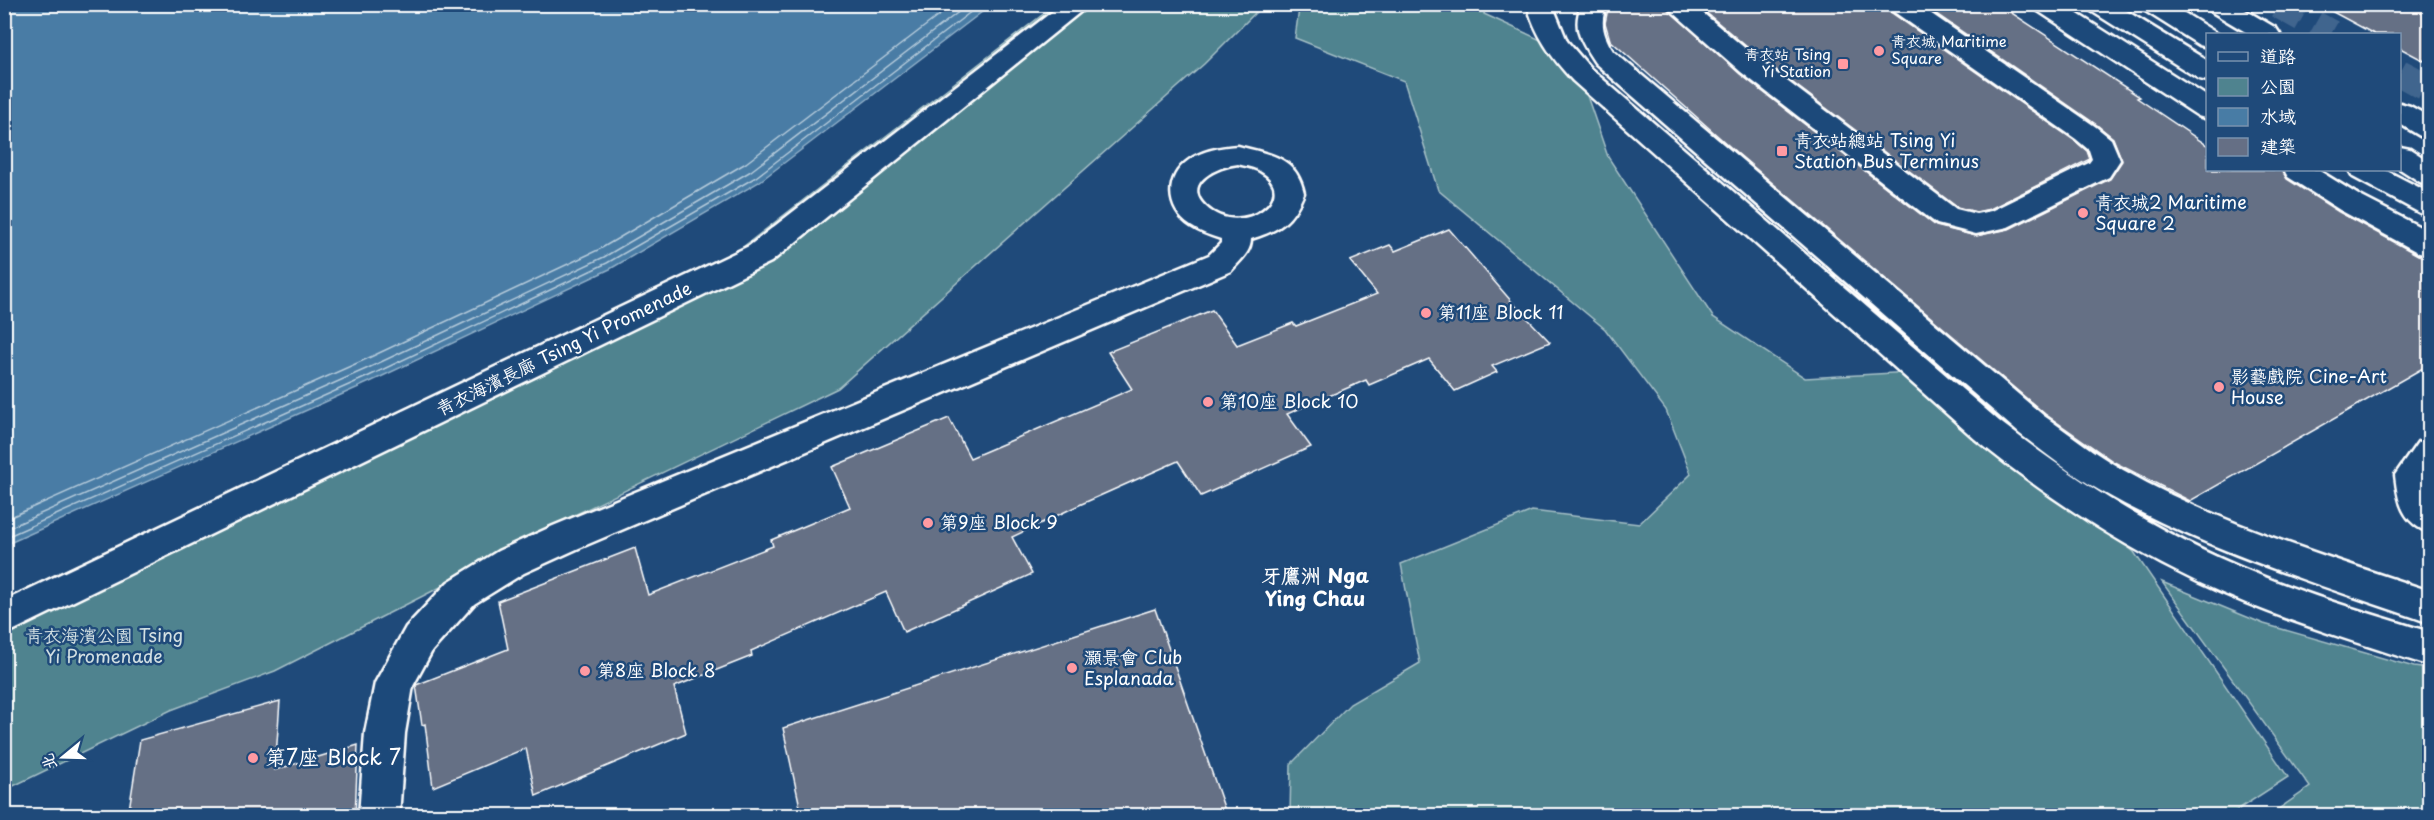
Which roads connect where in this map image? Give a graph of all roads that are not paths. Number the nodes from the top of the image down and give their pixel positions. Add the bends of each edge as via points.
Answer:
1 (1078, 4) edge
2 (1539, 4) edge
3 (1595, 4) edge
4 (1676, 4) edge
5 (1899, 4) edge
6 (2044, 4) edge
7 (2097, 4) edge
8 (2151, 4) edge
9 (2216, 4) edge
10 (2265, 33) edge
11 (2206, 38) edge
12 (2206, 72) edge
13 (2206, 109) edge
14 (2401, 113) edge
15 (2430, 130) edge
16 (2401, 157) edge
17 (2300, 171) edge
18 (2365, 171) edge
19 (2430, 175) edge
20 (2430, 206) edge
21 (1236, 230) dead end
22 (2430, 245) edge
23 (2430, 452) edge
24 (2430, 518) edge
25 (2430, 607) edge
26 (4, 619) edge
27 (2430, 650) edge
28 (380, 816) edge

1 - 26 street, 青衣海濱長廊 Tsing Yi Promenade via 760,254
2 - 27 street via 1560,51 1582,75 2034,468 2183,558 2329,618
3 - 25 street via 1588,24 1589,35 1604,57 2032,425 2111,480 2152,501 2209,527
4 - 5 street via 1750,66 1947,217 1976,224 1998,220 2099,170 2106,160 2101,146 2086,133
6 - 13 street
7 - 12 street
8 - 11 street
9 - 10 street
14 - 15 street
16 - 19 street
17 - 22 street
18 - 20 street
21 - 28 street via 1236,246 1220,263 566,537 511,562 461,593 419,639 394,683 385,733
23 - 24 street via 2412,475 2416,503

